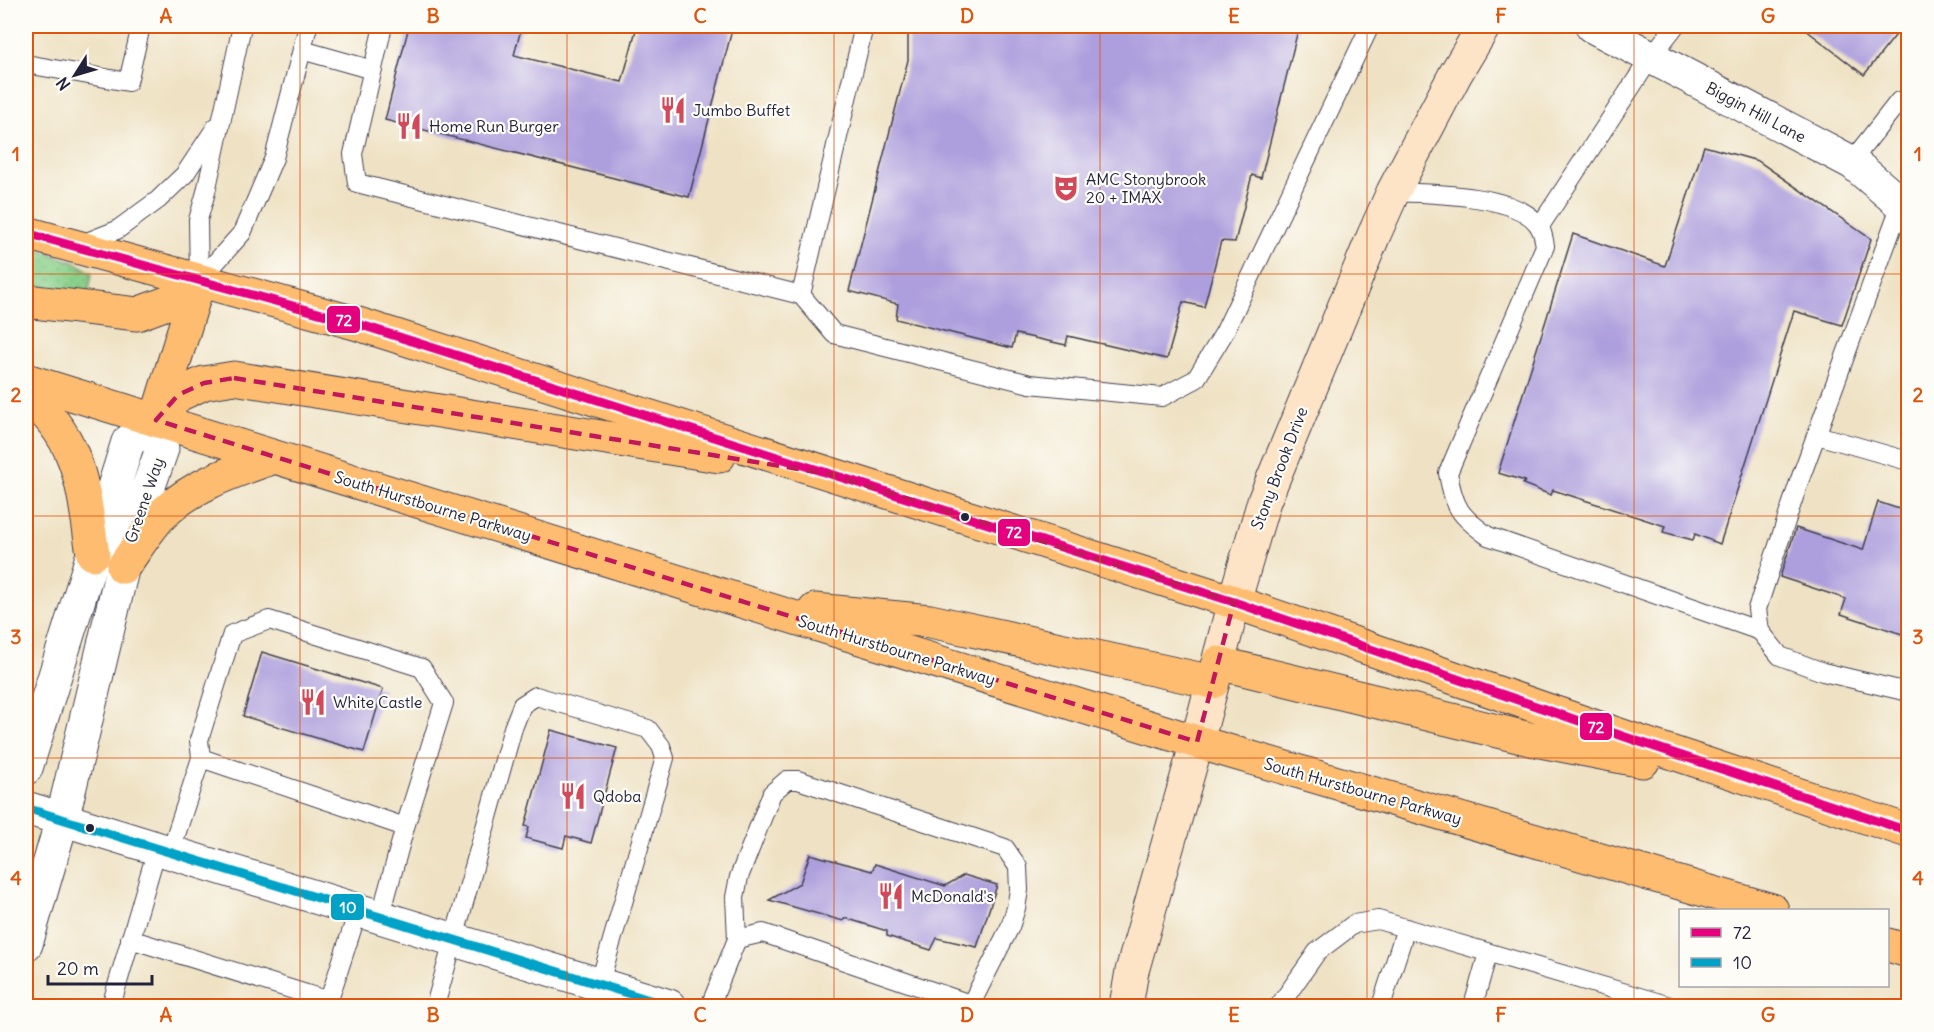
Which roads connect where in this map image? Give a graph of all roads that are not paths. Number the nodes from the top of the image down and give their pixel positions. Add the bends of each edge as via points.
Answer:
1 (141, 26) edge
2 (242, 26) edge
3 (308, 26) edge
4 (383, 26) edge
5 (864, 26) edge
6 (1370, 26) edge
7 (1484, 26) edge
8 (1592, 26) edge
9 (1675, 26) edge
10 (302, 50) junction
11 (1651, 57) junction
12 (26, 64) edge
13 (372, 70) junction
14 (1899, 101) dead end
15 (222, 118) junction
16 (1851, 162) junction
17 (1393, 192) junction
18 (1905, 209) edge
19 (1540, 226) junction
20 (26, 233) edge
21 (75, 247) junction
22 (199, 282) junction
23 (801, 295) junction
24 (26, 301) edge
25 (26, 380) edge
26 (26, 396) edge
27 (156, 420) junction
28 (1817, 435) junction
29 (274, 457) junction
30 (1908, 460) edge
31 (830, 474) junction
32 (93, 554) junction
33 (123, 567) junction
34 (1234, 602) junction
35 (747, 603) junction
36 (1760, 631) junction
37 (1216, 672) junction
38 (1908, 692) edge
39 (1197, 742) junction
40 (201, 758) junction
41 (26, 768) edge
42 (1780, 788) junction
43 (26, 808) edge
44 (62, 820) junction
45 (405, 827) junction
46 (1908, 831) edge
47 (164, 851) junction
48 (1769, 909) edge
49 (369, 914) junction
50 (1406, 928) junction
51 (130, 939) junction
52 (737, 939) junction
53 (454, 940) junction
54 (26, 944) edge
55 (1889, 946) edge
56 (1908, 951) edge
57 (1488, 953) junction
58 (596, 996) edge
59 (328, 1004) edge
60 (970, 1005) edge
61 (111, 1006) edge
62 (435, 1006) edge
63 (669, 1006) edge
64 (710, 1006) edge
65 (1126, 1006) edge
66 (1279, 1006) edge
67 (1381, 1006) edge
68 (1473, 1006) edge
69 (1670, 1006) edge

1 - 12 lane via 128,82
2 - 15 lane
3 - 10 lane
4 - 13 lane
5 - 23 lane
6 - 23 lane via 1224,333 1196,379 1162,397 1030,384 834,334
7 - 17 street, Stony Brook Drive
8 - 11 street, Biggin Hill Lane
9 - 11 lane
10 - 13 lane
10 - 22 lane via 274,158 242,233
11 - 16 street, Biggin Hill Lane
11 - 19 lane
13 - 23 lane via 353,154 357,183
14 - 16 lane
15 - 21 lane via 185,174 158,200 117,230
15 - 22 lane via 198,220
16 - 18 street, Biggin Hill Lane
17 - 19 lane via 1491,201 1521,210
17 - 34 street, Stony Brook Drive via 1264,501
18 - 28 lane
19 - 36 lane via 1545,246 1448,473 1452,496 1466,521 1488,536
20 - 21 main road
21 - 22 main road
22 - 24 main road via 175,300 137,314
22 - 27 main road
22 - 31 main road via 355,323
25 - 27 main road, South Hurstbourne Parkway
26 - 32 main road via 43,409 69,446 80,476
27 - 29 main road, South Hurstbourne Parkway
27 - 31 main road via 178,395 204,383 234,378
27 - 32 street, Greene Way via 128,442
27 - 33 street, Greene Way via 162,449
28 - 30 lane
28 - 36 lane via 1757,609
29 - 33 main road via 186,495 164,512
29 - 35 main road, South Hurstbourne Parkway
31 - 34 main road
32 - 41 street, Greene Way
33 - 44 street, Greene Way
34 - 37 street, Stony Brook Drive
34 - 42 main road
35 - 37 main road via 930,621
35 - 39 main road, South Hurstbourne Parkway
36 - 38 lane via 1780,656 1823,672
37 - 39 street, Stony Brook Drive
37 - 42 main road
39 - 48 main road, South Hurstbourne Parkway
39 - 65 street, Stony Brook Drive via 1132,971
40 - 45 lane
40 - 45 lane via 199,740 232,634 269,620 422,668 444,703
40 - 47 lane
42 - 46 main road
43 - 44 street
44 - 47 street
44 - 54 street, Greene Way
45 - 49 lane
47 - 49 street
47 - 51 lane
49 - 53 street
49 - 59 lane
50 - 57 lane
50 - 66 lane via 1378,920 1354,924 1317,952
50 - 67 lane
51 - 59 lane
51 - 61 lane
52 - 60 lane via 763,933
52 - 60 lane via 735,897 739,877 772,793 787,780 798,780 1005,848 1018,867 1016,908
52 - 64 lane
53 - 58 street
53 - 58 lane via 522,705 536,696 648,729 661,746 664,758
53 - 62 lane
55 - 56 main road
57 - 68 lane
57 - 69 lane
58 - 63 street

